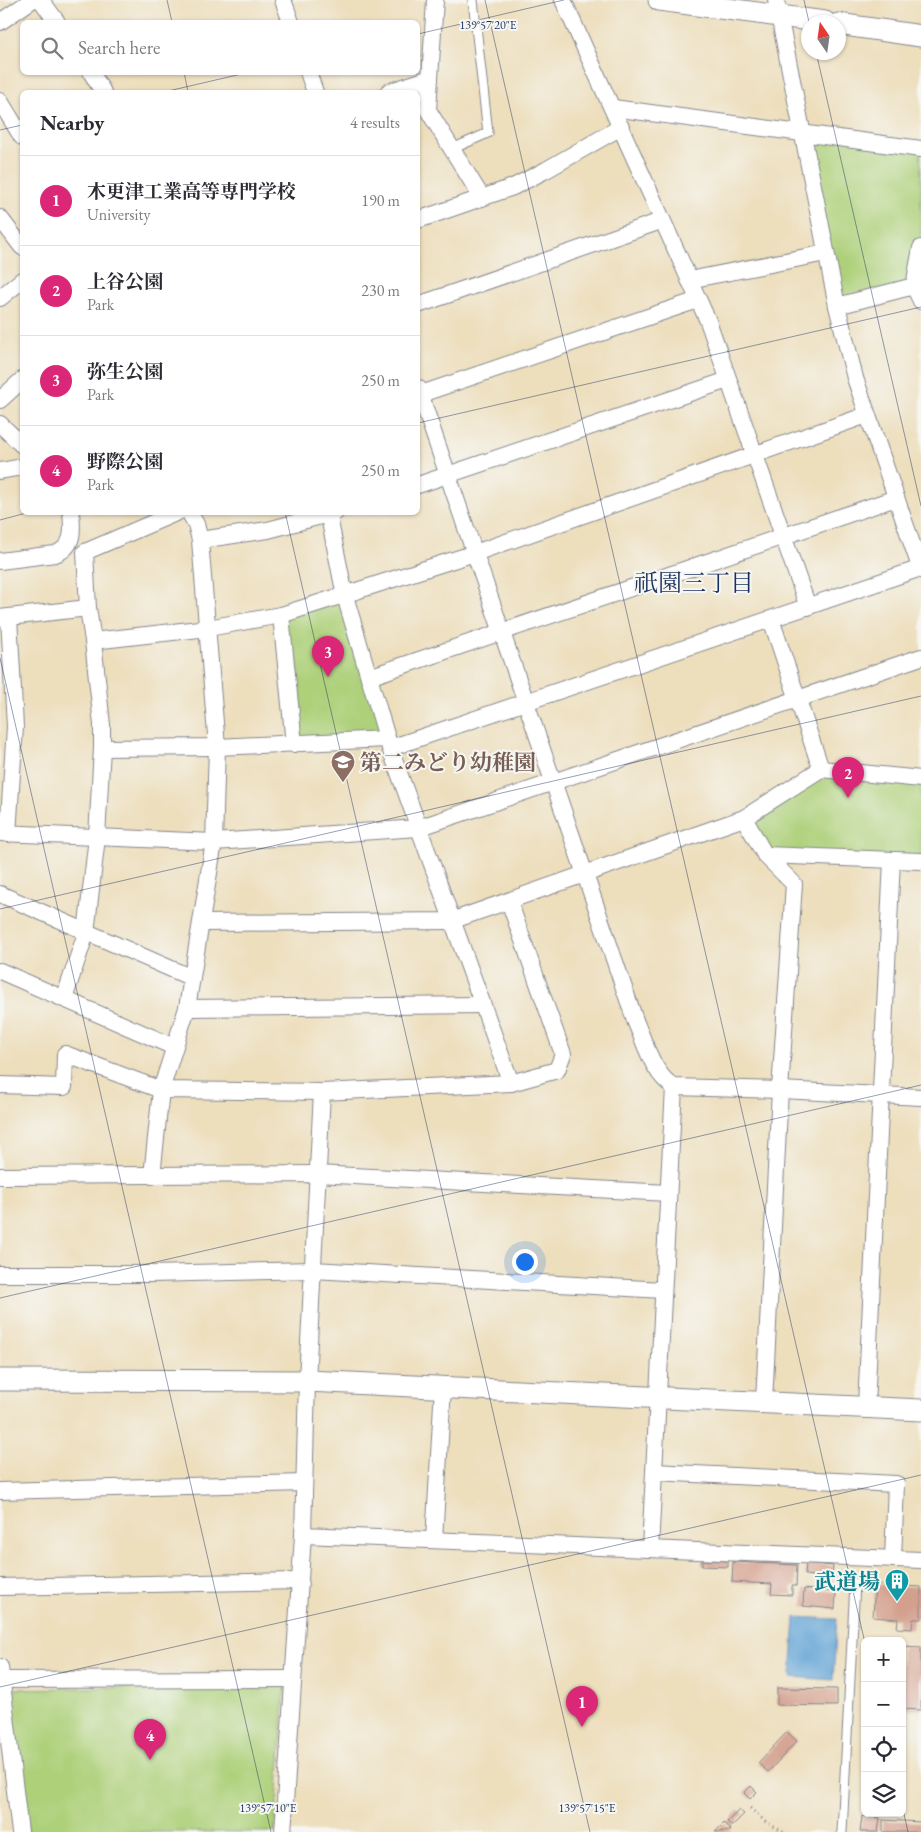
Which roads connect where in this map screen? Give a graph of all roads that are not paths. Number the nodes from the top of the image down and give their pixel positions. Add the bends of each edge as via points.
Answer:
1 (32, 0) edge
2 (41, 0) edge
3 (283, 0) edge
4 (435, 0) edge
5 (473, 0) edge
6 (563, 0) edge
7 (659, 0) edge
8 (778, 8) edge
9 (802, 15) edge
10 (56, 20) edge
11 (290, 20) edge
12 (0, 22) edge
13 (846, 25) edge
14 (921, 36) edge
15 (93, 75) edge
16 (309, 75) edge
17 (430, 78) junction
18 (102, 90) edge
19 (314, 90) edge
20 (394, 90) edge
21 (0, 101) edge
22 (613, 108) junction
23 (621, 127) junction
24 (20, 134) edge
25 (804, 134) junction
26 (452, 149) junction
27 (921, 149) edge
28 (482, 198) junction
29 (0, 218) edge
30 (420, 219) edge
31 (661, 221) junction
32 (20, 244) edge
33 (921, 248) edge
34 (826, 253) junction
35 (689, 280) junction
36 (20, 282) edge
37 (918, 293) edge
38 (0, 298) edge
39 (698, 300) junction
40 (420, 304) edge
41 (837, 306) junction
42 (728, 380) junction
43 (20, 382) edge
44 (420, 391) edge
45 (420, 398) edge
46 (0, 400) edge
47 (867, 415) junction
48 (0, 424) edge
49 (20, 443) edge
50 (754, 455) junction
51 (20, 467) edge
52 (0, 471) edge
53 (448, 475) junction
54 (420, 484) edge
55 (896, 498) junction
56 (72, 515) edge
57 (171, 515) edge
58 (191, 515) edge
59 (324, 515) edge
60 (331, 515) edge
61 (783, 536) junction
62 (200, 540) junction
63 (475, 553) junction
64 (0, 561) edge
65 (921, 569) edge
66 (345, 596) junction
67 (808, 607) junction
68 (88, 608) junction
69 (281, 615) junction
70 (4, 618) edge
71 (771, 619) junction
72 (208, 628) junction
73 (502, 632) junction
74 (93, 641) junction
75 (921, 657) edge
76 (369, 677) junction
77 (798, 699) junction
78 (526, 702) junction
79 (294, 744) junction
80 (388, 744) junction
81 (217, 747) junction
82 (102, 748) junction
83 (821, 769) junction
84 (921, 779) edge
85 (554, 782) junction
86 (744, 818) junction
87 (418, 828) junction
88 (4, 833) edge
89 (97, 837) junction
90 (214, 842) junction
91 (765, 855) junction
92 (797, 856) junction
93 (892, 860) junction
94 (921, 861) edge
95 (586, 874) junction
96 (794, 884) junction
97 (0, 894) edge
98 (509, 901) junction
99 (451, 920) junction
100 (202, 923) junction
101 (86, 933) junction
102 (0, 971) edge
103 (192, 978) junction
104 (64, 999) junction
105 (482, 1004) junction
106 (187, 1008) junction
107 (174, 1047) junction
108 (511, 1083) junction
109 (0, 1085) edge
110 (674, 1087) junction
111 (161, 1090) junction
112 (780, 1090) junction
113 (322, 1092) junction
114 (881, 1095) junction
115 (921, 1097) edge
116 (318, 1174) junction
117 (0, 1176) edge
118 (152, 1176) junction
119 (668, 1193) junction
120 (313, 1270) junction
121 (0, 1274) edge
122 (664, 1290) junction
123 (0, 1380) edge
124 (307, 1381) junction
125 (443, 1387) junction
126 (658, 1397) junction
127 (764, 1402) junction
128 (866, 1407) junction
129 (921, 1410) edge
130 (654, 1472) junction
131 (304, 1483) junction
132 (0, 1491) edge
133 (303, 1534) junction
134 (434, 1540) junction
135 (650, 1549) junction
136 (893, 1559) junction
137 (921, 1560) edge
138 (300, 1581) junction
139 (855, 1583) dead end
140 (0, 1587) edge
141 (0, 1672) edge
142 (294, 1678) junction
143 (20, 1832) edge
144 (283, 1832) edge
145 (842, 1832) edge

1 - 12 street
2 - 10 street
3 - 11 street
4 - 17 street
5 - 26 lane via 488,133
6 - 22 street
7 - 8 street
8 - 9 street
8 - 25 street
13 - 14 street
15 - 18 street
16 - 19 street
17 - 20 street
17 - 26 street via 428,110
21 - 24 street
22 - 23 street
22 - 25 street
23 - 28 street via 513,187
23 - 31 street
25 - 27 street
25 - 34 street
26 - 28 street
28 - 30 street
29 - 32 street
31 - 35 street
31 - 40 street
33 - 37 street
34 - 35 street
34 - 41 street
35 - 39 street
36 - 38 street
37 - 41 street
39 - 42 street
39 - 44 street
41 - 47 street
42 - 50 street
42 - 53 street
43 - 46 street
45 - 53 street
47 - 50 street
47 - 55 street
48 - 49 street
50 - 61 street
50 - 63 street
51 - 52 street
53 - 54 street
53 - 63 street
55 - 61 street
55 - 65 street
56 - 64 street via 71,541 64,551
57 - 68 street via 85,552
58 - 62 street
59 - 62 street via 268,530
60 - 66 street
61 - 67 street
61 - 73 street
62 - 72 street
63 - 66 street
63 - 73 street
65 - 67 street
66 - 69 street
66 - 76 street
67 - 71 street
68 - 70 street
68 - 74 street
69 - 72 street
69 - 79 street
70 - 88 street via 15,727
71 - 77 street
71 - 78 street
72 - 74 street
72 - 81 street
73 - 76 street
73 - 78 street
74 - 82 street
75 - 77 street
76 - 80 street
77 - 83 street
77 - 85 street
78 - 80 street
78 - 85 street
79 - 80 street
79 - 81 street
80 - 87 street
81 - 82 street
81 - 90 street
82 - 89 street
83 - 84 street
83 - 86 street
85 - 87 street
85 - 95 street
86 - 91 street
86 - 95 street
87 - 90 street
87 - 99 street
88 - 89 street
89 - 90 street
89 - 101 street
90 - 100 street
91 - 92 street
91 - 96 street
92 - 93 street
92 - 96 street
93 - 94 street
93 - 114 street
95 - 98 street
95 - 110 street via 636,1023 657,1070 664,1081
96 - 112 street
97 - 101 street
98 - 99 street
98 - 108 street via 563,1054 558,1070
99 - 100 street
99 - 105 street
100 - 103 street
101 - 103 street
101 - 104 street
102 - 104 street
103 - 106 street
104 - 107 street
105 - 106 street
105 - 108 street
106 - 107 street
107 - 111 street
108 - 113 street
109 - 111 street via 64,1087 65,1054
110 - 112 street
110 - 119 street
111 - 113 street
111 - 118 street
112 - 114 street
112 - 127 street
113 - 116 street
114 - 115 street
114 - 128 street
116 - 118 street
116 - 119 street
116 - 120 street
117 - 118 street
119 - 122 street
120 - 121 street
120 - 122 street
120 - 124 street
122 - 126 street
123 - 124 street
124 - 125 street
124 - 131 street
125 - 126 street
125 - 134 street
126 - 127 street
126 - 130 street
127 - 128 street
128 - 129 street
130 - 135 street
130 - 136 street via 896,1484
131 - 132 street
131 - 133 street
133 - 134 street
133 - 138 street
134 - 135 street
135 - 136 street
136 - 137 street
138 - 140 street
138 - 142 street
139 - 145 lane
141 - 142 street
141 - 143 street
142 - 144 street

